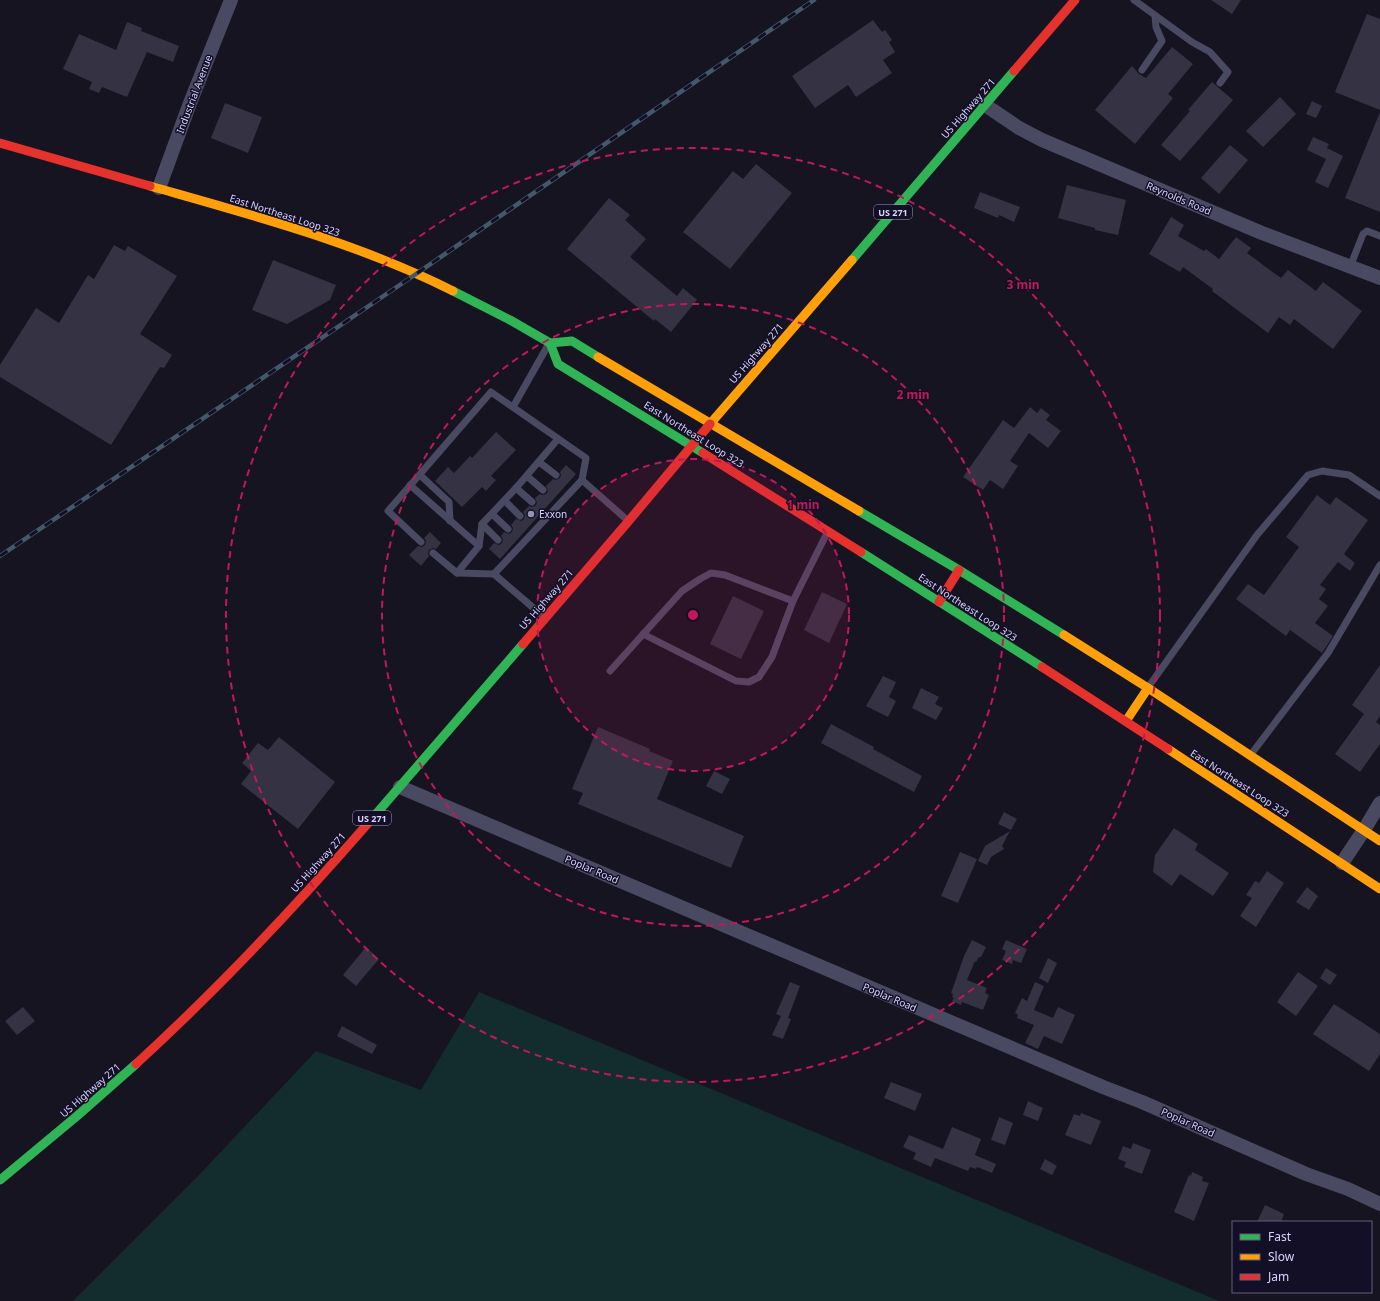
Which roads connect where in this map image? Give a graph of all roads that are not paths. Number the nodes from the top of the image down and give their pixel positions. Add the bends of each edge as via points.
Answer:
1 (231, 0) edge
2 (1075, 0) edge
3 (1134, 0) edge
4 (1156, 16) junction
5 (1142, 70) dead end
6 (1220, 83) dead end
7 (986, 105) junction
8 (0, 142) edge
9 (159, 188) junction
10 (1380, 236) edge
11 (1350, 267) junction
12 (1380, 278) edge
13 (550, 343) junction
14 (513, 407) junction
15 (710, 424) junction
16 (558, 439) junction
17 (692, 445) junction
18 (539, 462) junction
19 (420, 475) junction
20 (556, 475) dead end
21 (527, 476) junction
22 (582, 480) junction
23 (410, 485) junction
24 (516, 488) junction
25 (543, 490) dead end
26 (1380, 496) edge
27 (505, 501) junction
28 (532, 502) dead end
29 (492, 514) junction
30 (520, 516) dead end
31 (450, 521) junction
32 (628, 521) junction
33 (482, 524) junction
34 (508, 529) dead end
35 (828, 532) junction
36 (498, 540) dead end
37 (421, 542) dead end
38 (479, 546) junction
39 (433, 553) dead end
40 (1380, 565) edge
41 (960, 570) junction
42 (457, 573) junction
43 (494, 574) junction
44 (793, 600) junction
45 (939, 602) junction
46 (545, 618) junction
47 (643, 634) junction
48 (610, 671) dead end
49 (1148, 688) junction
50 (1126, 722) junction
51 (1250, 755) junction
52 (400, 787) junction
53 (1380, 803) edge
54 (1364, 830) junction
55 (1380, 841) edge
56 (1342, 864) junction
57 (1380, 889) edge
58 (0, 1180) edge
59 (1380, 1204) edge

1 - 9 street, Industrial Avenue
2 - 7 main road, US Highway 271 / US 271
3 - 4 lane
4 - 5 lane via 1156,27 1162,41
4 - 6 lane via 1210,52 1221,63 1228,72
7 - 11 street, Reynolds Road via 1036,137 1262,233
7 - 15 main road, US Highway 271 / US 271
8 - 9 main road, East Northeast Loop 323
9 - 13 main road, East Northeast Loop 323 via 273,221 374,256 462,295
10 - 11 lane via 1367,231 1363,234
11 - 12 street, Reynolds Road
13 - 14 lane
13 - 15 main road, East Northeast Loop 323 via 572,341
13 - 17 main road, East Northeast Loop 323 via 558,364
14 - 16 lane
14 - 19 lane via 491,392
15 - 17 main road, US Highway 271 / US 271
15 - 41 main road, East Northeast Loop 323
16 - 18 lane
16 - 22 lane via 586,458
17 - 32 main road, US Highway 271 / US 271
17 - 35 main road, East Northeast Loop 323
18 - 20 lane
18 - 21 lane
19 - 23 lane
19 - 31 lane via 449,502
21 - 24 lane
21 - 25 lane
22 - 32 lane
22 - 43 lane via 570,487 511,551
23 - 31 lane
23 - 37 lane via 388,511
24 - 27 lane
24 - 28 lane
26 - 49 lane via 1349,475 1322,471 1308,475 1257,535
27 - 29 lane
27 - 30 lane
29 - 33 lane
29 - 34 lane
31 - 38 lane
32 - 46 main road, US Highway 271 / US 271
33 - 36 lane
33 - 38 lane
35 - 44 lane
35 - 45 main road, East Northeast Loop 323
38 - 42 lane
39 - 42 lane
40 - 51 lane via 1328,653
41 - 45 main road
41 - 49 main road, East Northeast Loop 323
42 - 43 lane
43 - 46 lane
44 - 47 lane via 725,575 711,573 682,591
44 - 47 lane via 772,657 759,677 749,682 736,681
45 - 50 main road, East Northeast Loop 323
46 - 52 main road, US Highway 271 / US 271
47 - 48 lane
49 - 50 main road
49 - 51 main road, East Northeast Loop 323
50 - 56 main road, East Northeast Loop 323
51 - 54 main road, East Northeast Loop 323
52 - 58 main road, US Highway 271 / US 271 via 294,906 183,1020 104,1093
52 - 59 street, Poplar Road
53 - 54 street
54 - 55 main road, East Northeast Loop 323
54 - 56 street
56 - 57 main road, East Northeast Loop 323

